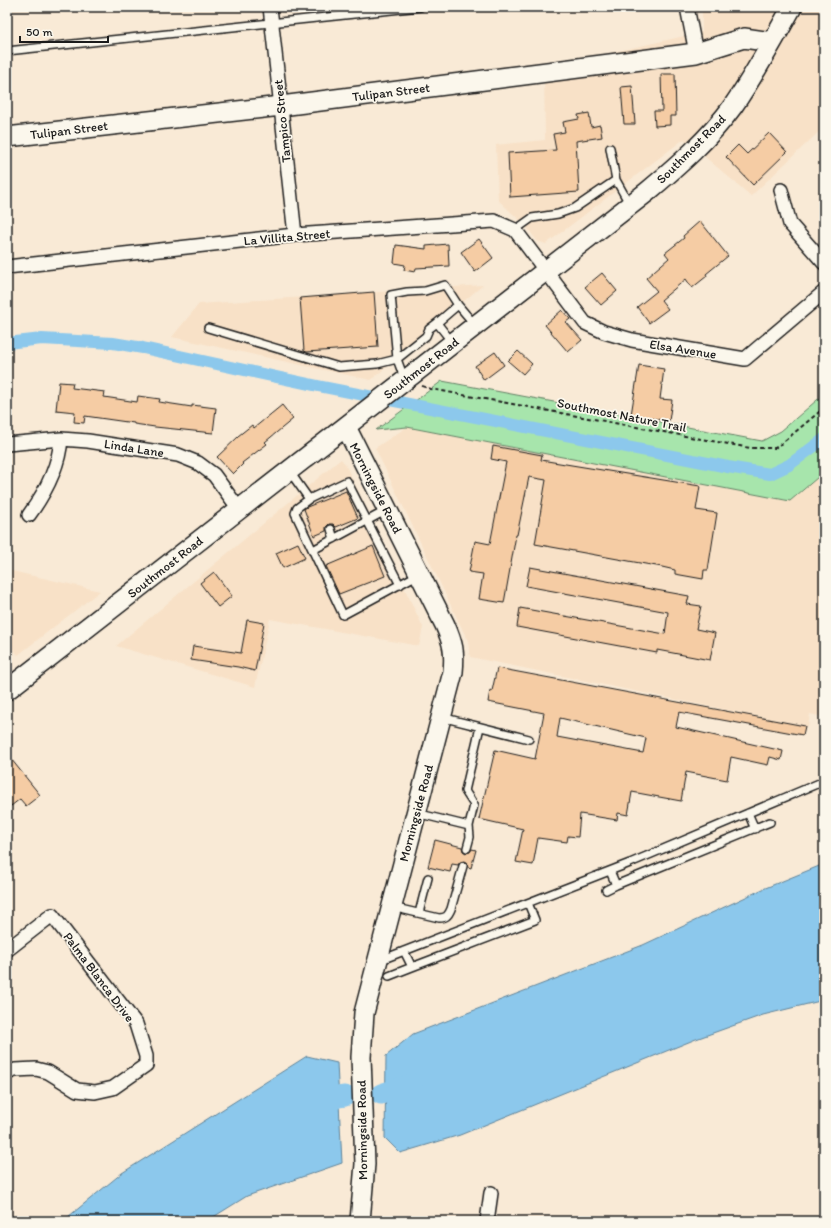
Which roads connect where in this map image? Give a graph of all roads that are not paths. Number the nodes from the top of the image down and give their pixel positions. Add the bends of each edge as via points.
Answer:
1 (270, 7) edge
2 (420, 7) edge
3 (687, 7) edge
4 (792, 7) edge
5 (272, 22) junction
6 (772, 42) junction
7 (7, 51) edge
8 (696, 53) junction
9 (281, 106) junction
10 (7, 138) edge
11 (610, 148) dead end
12 (616, 180) junction
13 (781, 190) dead end
14 (630, 205) junction
15 (515, 230) junction
16 (295, 235) junction
17 (824, 263) edge
18 (7, 267) edge
19 (546, 271) junction
20 (824, 292) edge
21 (458, 306) junction
22 (437, 323) junction
23 (475, 326) junction
24 (208, 328) dead end
25 (453, 343) junction
26 (397, 359) junction
27 (405, 380) junction
28 (351, 423) junction
29 (61, 439) junction
30 (7, 444) edge
31 (289, 471) junction
32 (334, 487) junction
33 (336, 495) dead end
34 (309, 499) junction
35 (239, 509) junction
36 (387, 510) junction
37 (29, 515) dead end
38 (367, 521) junction
39 (348, 522) dead end
40 (330, 529) dead end
41 (351, 530) junction
42 (334, 539) junction
43 (313, 550) junction
44 (420, 574) junction
45 (400, 585) junction
46 (7, 690) edge
47 (441, 717) junction
48 (480, 727) junction
49 (529, 739) dead end
50 (824, 781) edge
51 (416, 813) junction
52 (748, 813) junction
53 (770, 822) dead end
54 (469, 826) junction
55 (755, 829) junction
56 (468, 848) dead end
57 (463, 866) dead end
58 (610, 871) junction
59 (428, 878) dead end
60 (616, 885) junction
61 (606, 890) dead end
62 (528, 903) junction
63 (391, 907) junction
64 (419, 913) junction
65 (7, 950) edge
66 (404, 951) junction
67 (377, 962) junction
68 (412, 967) junction
69 (389, 976) dead end
70 (7, 1073) edge
71 (491, 1193) dead end
72 (360, 1221) edge
73 (487, 1221) edge

1 - 5 street, Tampico Street
2 - 5 lane
3 - 8 street
4 - 6 street, Southmost Road
5 - 7 lane
5 - 9 street, Tampico Street
6 - 8 street, Tulipan Street via 744,38
6 - 14 street, Southmost Road via 733,106 716,127 678,166
8 - 9 street, Tulipan Street
9 - 10 street, Tulipan Street
9 - 16 street, Tampico Street
11 - 12 lane
12 - 14 lane
12 - 15 lane via 575,208 532,218
13 - 17 street via 790,224
14 - 19 street, Southmost Road
15 - 16 street, La Villita Street via 494,221
15 - 19 street, La Villita Street
16 - 18 street, La Villita Street
19 - 20 street, Elsa Avenue via 585,322 604,332 632,340 745,359
19 - 23 street, Southmost Road
21 - 22 lane
21 - 23 lane
21 - 26 lane via 446,285 425,291 391,295
22 - 25 lane
22 - 26 lane via 429,329 426,336
23 - 25 street, Southmost Road
24 - 26 lane via 339,367 377,364
25 - 27 street, Southmost Road
26 - 27 lane
27 - 28 street, Southmost Road
28 - 31 street, Southmost Road
28 - 36 street, Morningside Road
29 - 30 street, Linda Lane
29 - 35 street, Linda Lane via 178,455 191,460 214,475
29 - 37 street via 60,452 44,494
31 - 34 lane
31 - 35 street, Southmost Road
32 - 33 lane
32 - 34 lane via 318,498
32 - 38 lane via 347,481
34 - 43 lane via 297,508 295,513
35 - 46 street, Southmost Road
36 - 38 lane
36 - 44 street, Morningside Road
38 - 41 lane
38 - 45 lane
39 - 41 lane
40 - 42 lane
41 - 42 lane
42 - 43 lane
43 - 45 lane via 343,615
44 - 45 lane
44 - 47 street, Morningside Road via 452,640 453,672
47 - 48 lane
47 - 51 street, Morningside Road
48 - 49 lane
48 - 54 lane via 466,791 474,805
50 - 52 lane
51 - 54 lane
51 - 63 street, Morningside Road
52 - 55 lane
52 - 58 lane
53 - 55 lane
54 - 56 lane
55 - 60 lane
57 - 64 lane via 448,916 439,918
58 - 60 lane
58 - 62 lane
59 - 64 lane
60 - 61 lane
62 - 66 lane
62 - 68 lane via 535,920
63 - 64 lane
63 - 67 street, Morningside Road
65 - 70 street, Palma Blanca Drive via 52,915 136,1024 146,1056 146,1065 113,1088 95,1092 77,1090 48,1072 36,1069
66 - 67 lane
66 - 68 lane
67 - 72 street, Morningside Road via 364,1013 362,1034 365,1164
68 - 69 lane
71 - 73 street

